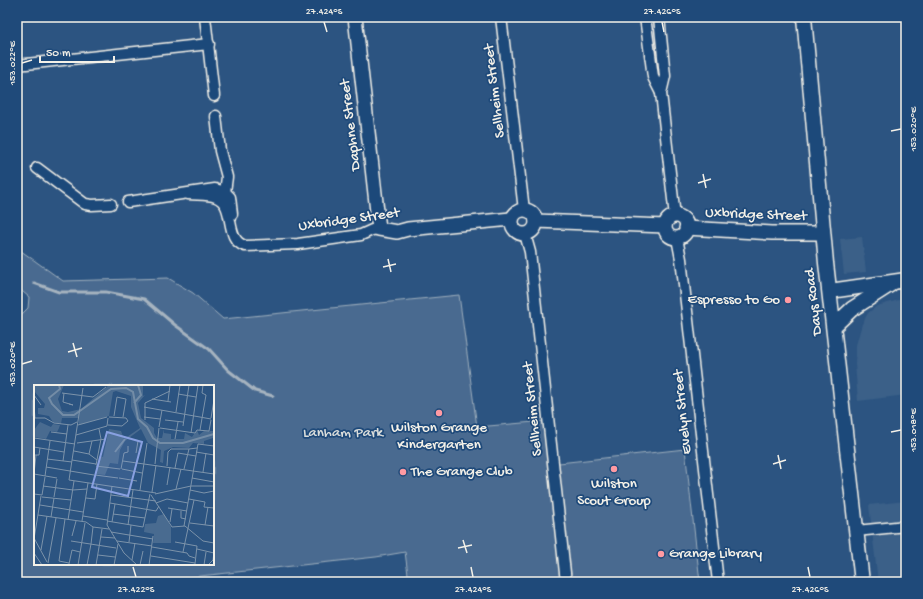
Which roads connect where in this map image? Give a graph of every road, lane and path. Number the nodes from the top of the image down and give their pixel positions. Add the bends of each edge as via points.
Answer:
1 (205, 17) edge
2 (355, 17) edge
3 (501, 17) edge
4 (645, 17) edge
5 (659, 17) edge
6 (804, 17) edge
7 (208, 44) junction
8 (17, 65) edge
9 (661, 93) junction
10 (214, 96) dead end
11 (216, 116) dead end
12 (38, 168) dead end
13 (218, 193) junction
14 (128, 202) dead end
15 (111, 204) dead end
16 (524, 210) junction
17 (675, 217) junction
18 (512, 219) junction
19 (536, 221) junction
20 (231, 222) junction
21 (665, 226) junction
22 (379, 229) junction
23 (682, 233) junction
24 (824, 233) junction
25 (525, 234) junction
26 (900, 281) edge
27 (830, 291) junction
28 (834, 326) junction
29 (906, 526) edge
30 (856, 531) junction
31 (566, 582) edge
32 (718, 582) edge
33 (862, 582) edge

1 - 7 street
2 - 22 street, Daphne Street
3 - 16 street, Sellheim Street
4 - 9 street via 653,78
5 - 9 street via 665,76
6 - 24 main road, Days Road
7 - 8 street
7 - 10 street
9 - 17 street
11 - 13 street via 223,173
12 - 15 street via 85,204
13 - 14 street via 203,190
13 - 20 street, Uxbridge Street via 218,198 224,203
13 - 20 street, Uxbridge Street via 230,197
16 - 18 street via 516,212
16 - 19 street via 532,213
17 - 21 street via 668,220
17 - 23 street via 680,217 686,224
18 - 22 street, Uxbridge Street via 408,228 397,232
18 - 25 street via 514,230
19 - 21 street
19 - 25 street via 533,230
20 - 22 street, Uxbridge Street via 234,237 245,246 298,244 361,235
21 - 23 street via 668,235 673,238
23 - 24 street, Uxbridge Street
23 - 32 street, Evelyn Street via 681,258
24 - 27 main road, Days Road
25 - 31 street, Sellheim Street via 530,252
26 - 27 main road
26 - 28 main road via 852,309
27 - 28 main road, Days Road
28 - 30 main road, Days Road
29 - 30 street
30 - 33 main road, Days Road

